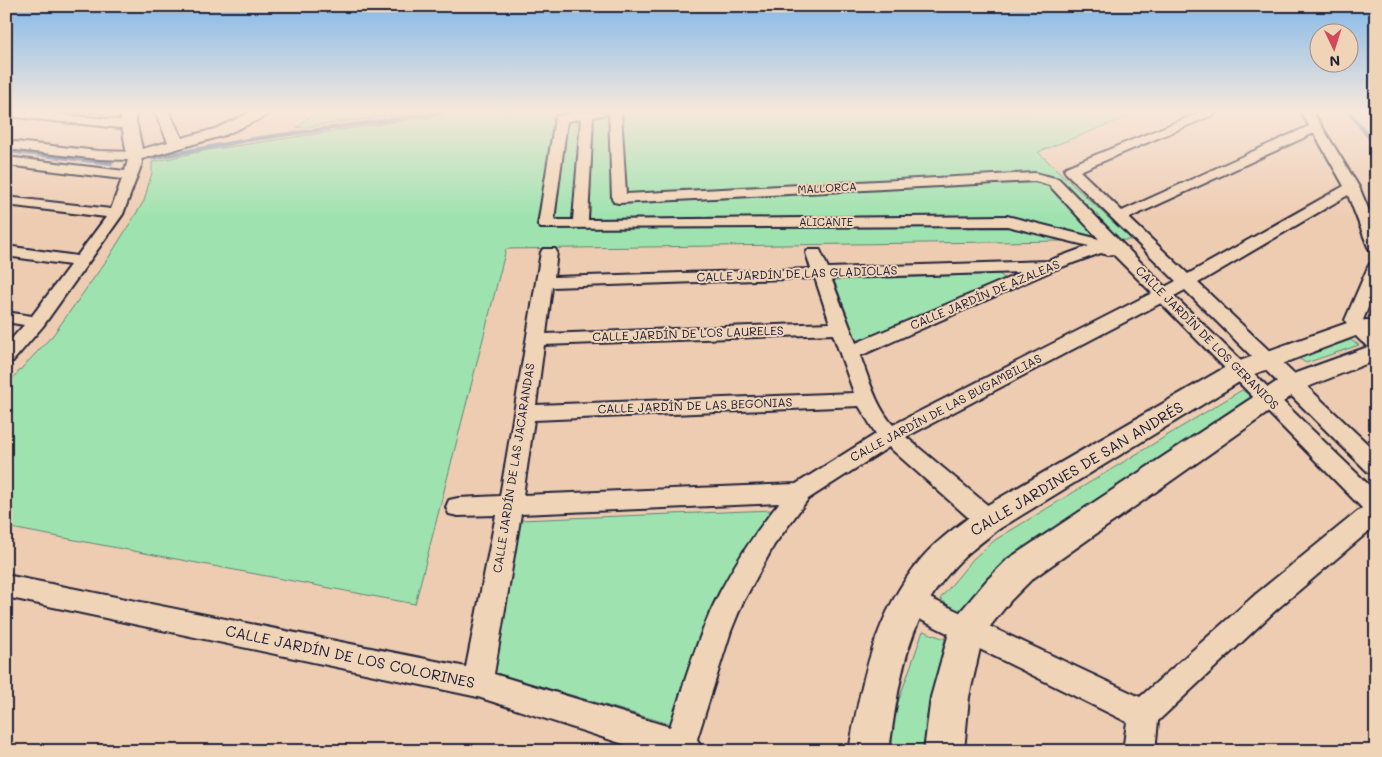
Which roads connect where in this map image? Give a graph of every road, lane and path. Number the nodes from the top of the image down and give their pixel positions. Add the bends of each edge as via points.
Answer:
1 (29, 147) edge
2 (134, 147) edge
3 (158, 147) edge
4 (557, 147) edge
5 (585, 147) edge
6 (617, 147) edge
7 (1126, 147) edge
8 (1273, 147) edge
9 (1329, 147) edge
10 (135, 153) junction
11 (6, 161) edge
12 (131, 176) junction
13 (1035, 177) joint
14 (1352, 187) junction
15 (6, 201) edge
16 (116, 214) junction
17 (1120, 218) junction
18 (580, 224) junction
19 (1102, 247) junction
20 (1376, 247) edge
21 (6, 251) edge
22 (548, 252) dead end
23 (814, 253) dead end
24 (1122, 254) junction
25 (82, 262) junction
26 (1050, 266) junction
27 (1376, 267) edge
28 (822, 273) junction
29 (544, 282) junction
30 (1187, 282) junction
31 (1163, 294) junction
32 (6, 317) edge
33 (37, 322) junction
34 (1367, 327) edge
35 (841, 328) junction
36 (534, 340) junction
37 (1376, 344) edge
38 (1376, 351) edge
39 (850, 353) junction
40 (6, 357) edge
41 (1253, 365) junction
42 (1279, 391) junction
43 (866, 399) junction
44 (523, 413) junction
45 (890, 436) junction
46 (1376, 466) edge
47 (800, 493) junction
48 (510, 505) junction
49 (458, 507) dead end
50 (1376, 509) edge
51 (988, 520) junction
52 (6, 586) edge
53 (909, 601) junction
54 (967, 629) junction
55 (478, 683) junction
56 (1143, 714) junction
57 (683, 748) edge
58 (869, 751) edge
59 (944, 751) edge
60 (1139, 751) edge

1 - 10 street via 117,156
2 - 10 street
3 - 10 street
4 - 18 street, ALICANTE via 546,225
5 - 18 street
6 - 13 street, MALLORCA via 619,199
7 - 17 street via 1071,170
8 - 17 street
9 - 14 street
10 - 12 street
11 - 12 street
12 - 16 street
13 - 24 street, CALLE JARDÍN DE LOS GERANIOS via 1054,182
14 - 20 street
14 - 30 street, CALLE JARDÍN DE LAS BUGAMBILIAS
15 - 16 street
16 - 25 street
17 - 30 street
18 - 19 street, ALICANTE via 1007,221
19 - 24 street
19 - 26 street, CALLE JARDÍN DE AZALEAS
21 - 25 street
22 - 29 street, CALLE JARDÍN DE LAS JACARANDAS
23 - 28 street
24 - 31 street, CALLE JARDÍN DE LOS GERANIOS
25 - 33 street
26 - 28 street, CALLE JARDÍN DE LAS GLADIOLAS
26 - 39 street, CALLE JARDÍN DE AZALEAS
27 - 34 street via 1354,320
28 - 29 street, CALLE JARDÍN DE LAS GLADIOLAS
28 - 35 street
29 - 36 street, CALLE JARDÍN DE LAS JACARANDAS
30 - 31 street, CALLE JARDÍN DE LAS BUGAMBILIAS
30 - 41 street
31 - 41 street, CALLE JARDÍN DE LOS GERANIOS
31 - 45 street, CALLE JARDÍN DE LAS BUGAMBILIAS
32 - 33 street
33 - 40 street
34 - 37 street
34 - 41 street, CALLE JARDINES DE SAN ANDRÉS
35 - 36 street, CALLE JARDÍN DE LOS LAURELES
35 - 39 street
36 - 44 street, CALLE JARDÍN DE LAS JACARANDAS
38 - 42 street
39 - 43 street
41 - 42 street, CALLE JARDÍN DE LOS GERANIOS
41 - 42 street, CALLE JARDÍN DE LOS GERANIOS
41 - 51 street, CALLE JARDINES DE SAN ANDRÉS
42 - 46 street, CALLE JARDÍN DE LOS GERANIOS
42 - 50 street, CALLE JARDÍN DE LOS GERANIOS
42 - 54 street via 1020,569
43 - 44 street, CALLE JARDÍN DE LAS BEGONIAS
43 - 45 street
44 - 48 street, CALLE JARDÍN DE LAS JACARANDAS
45 - 47 street, CALLE JARDÍN DE LAS BUGAMBILIAS
45 - 51 street
47 - 48 street
47 - 57 street, CALLE JARDÍN DE LAS BUGAMBILIAS via 765,538 730,600 717,631
48 - 49 street
48 - 55 street, CALLE JARDÍN DE LAS JACARANDAS
50 - 56 street via 1266,602
51 - 53 street, CALLE JARDINES DE SAN ANDRÉS via 932,568
52 - 55 street, CALLE JARDÍN DE LOS COLORINES
53 - 54 street
53 - 58 street, CALLE JARDINES DE SAN ANDRÉS via 886,660
54 - 56 street
54 - 59 street via 950,697
55 - 57 street, CALLE JARDÍN DE LOS COLORINES
56 - 60 street

